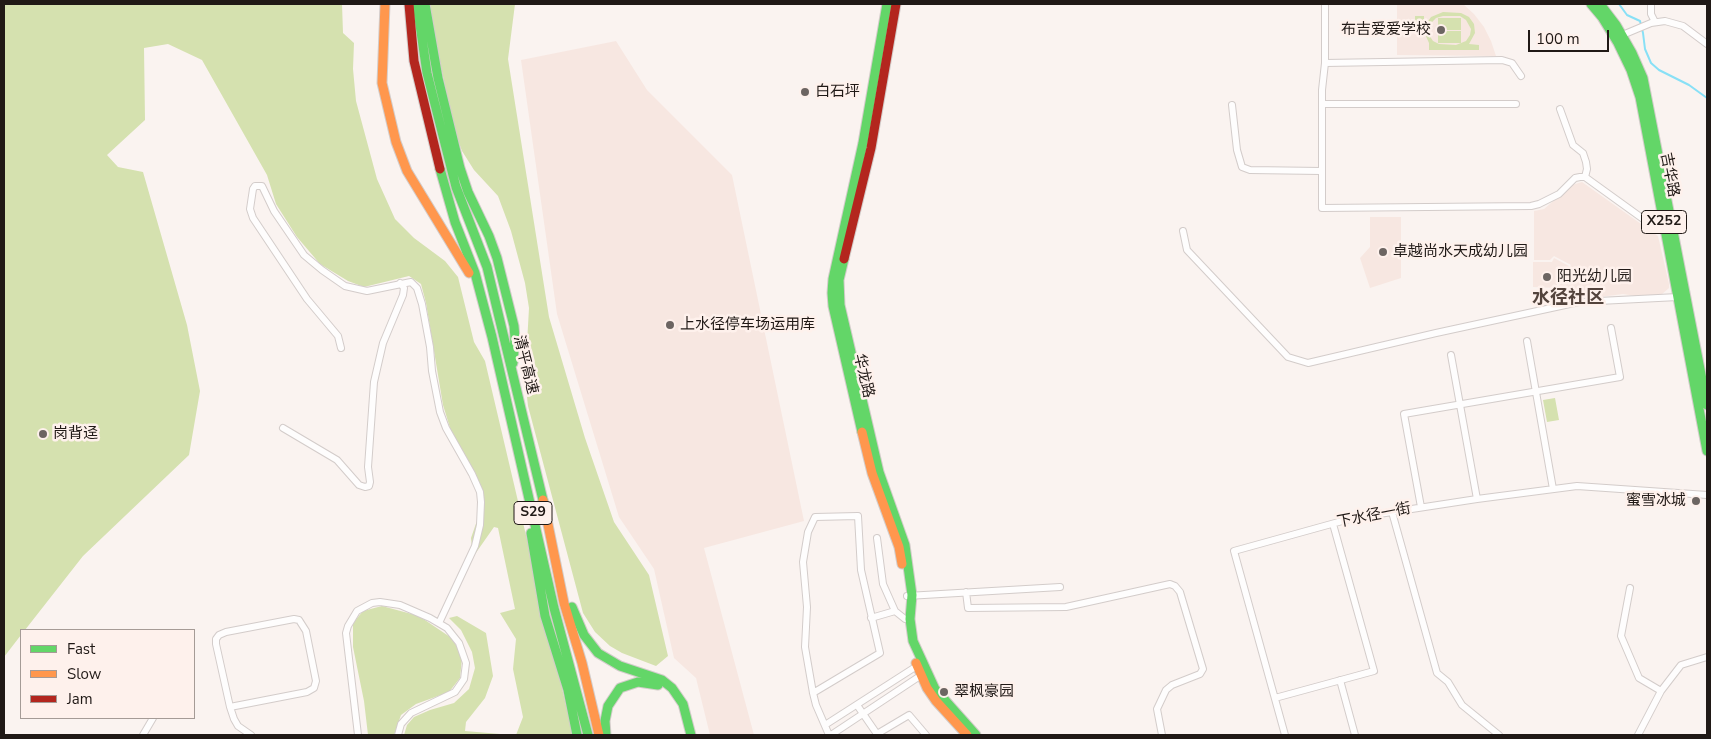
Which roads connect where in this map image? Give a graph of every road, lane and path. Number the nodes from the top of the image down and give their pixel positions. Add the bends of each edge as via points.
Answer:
1 (385, 4) edge
2 (409, 4) edge
3 (417, 4) edge
4 (425, 4) edge
5 (887, 4) edge
6 (1325, 4) edge
7 (1591, 4) edge
8 (1600, 4) edge
9 (1651, 4) edge
10 (896, 9) edge
11 (1653, 23) junction
12 (1622, 35) junction
13 (1707, 44) edge
14 (1325, 63) junction
15 (1521, 76) dead end
16 (1322, 104) junction
17 (1516, 104) dead end
18 (1232, 105) dead end
19 (1560, 109) dead end
20 (1322, 171) junction
21 (1585, 178) junction
22 (1665, 227) junction
23 (1183, 231) dead end
24 (1674, 231) junction
25 (400, 283) junction
26 (480, 290) junction
27 (1678, 297) junction
28 (1611, 328) dead end
29 (1527, 341) dead end
30 (341, 348) dead end
31 (1451, 354) dead end
32 (512, 370) junction
33 (1536, 392) junction
34 (1460, 405) junction
35 (1707, 405) edge
36 (283, 428) dead end
37 (515, 433) junction
38 (1707, 451) edge
39 (1553, 489) junction
40 (1707, 495) edge
41 (1476, 498) junction
42 (1421, 507) junction
43 (1392, 512) junction
44 (549, 524) junction
45 (1333, 524) junction
46 (877, 538) dead end
47 (1060, 587) dead end
48 (1630, 588) dead end
49 (966, 592) junction
50 (910, 595) junction
51 (895, 611) junction
52 (871, 618) junction
53 (908, 619) junction
54 (440, 623) junction
55 (1707, 657) edge
56 (919, 664) junction
57 (923, 674) junction
58 (1340, 680) junction
59 (1661, 691) junction
60 (813, 693) junction
61 (1275, 698) junction
62 (857, 705) junction
63 (230, 707) junction
64 (863, 714) junction
65 (152, 719) edge
66 (825, 725) junction
67 (143, 735) edge
68 (251, 735) edge
69 (358, 735) edge
70 (398, 735) edge
71 (577, 735) edge
72 (588, 735) edge
73 (599, 735) edge
74 (606, 735) edge
75 (684, 735) edge
76 (691, 735) edge
77 (830, 735) edge
78 (926, 735) edge
79 (967, 735) edge
80 (976, 735) edge
81 (1162, 735) edge
82 (1285, 735) edge
83 (1355, 735) edge
84 (1499, 735) edge
85 (1638, 735) edge

1 - 26 main road via 382,83 396,142 407,171
2 - 26 main road, 清平高速 / S29 via 414,61 430,132 455,222
3 - 32 main road, 清平高速 / S29 via 427,73 448,158 484,258
4 - 32 main road via 438,78 461,170 494,247 511,313 515,338
5 - 50 main road, 华龙路 via 864,143 832,293 872,473 899,547
6 - 14 street
7 - 12 main road, 吉华路 / X252
8 - 12 main road, 吉华路 / X252
9 - 11 street
10 - 50 main road, 华龙路 via 870,148 839,280 839,294 879,472 905,545
11 - 12 street
11 - 13 street via 1665,21 1682,26
12 - 22 main road, 吉华路 / X252 via 1640,97
12 - 24 main road, 吉华路 / X252 via 1643,78
14 - 15 street via 1502,60 1512,63
14 - 16 street
16 - 17 street
16 - 20 street
18 - 20 street via 1242,167 1250,170
19 - 21 street via 1572,145 1583,154 1587,169
20 - 21 street via 1322,208 1530,206 1559,194 1575,178
21 - 22 street via 1646,221
22 - 24 street
22 - 27 main road, 吉华路 / X252
23 - 27 street via 1187,250 1288,357 1308,363 1579,302
24 - 35 main road, 吉华路 / X252
25 - 30 street via 373,290 345,286 304,254 262,186 255,186 250,209 253,218 307,299 338,336
25 - 36 street via 404,288 403,295 383,343 374,382 369,486 359,485 337,460
25 - 54 street via 411,282 417,288 440,412 480,492 481,518 475,546
26 - 37 main road, 清平高速 / S29
27 - 38 main road, 吉华路 / X252
28 - 33 street via 1620,377
29 - 33 street
31 - 34 street
32 - 44 main road, 清平高速 / S29
33 - 34 street
33 - 39 street
34 - 41 street
34 - 42 street via 1404,414
37 - 71 main road via 543,606 568,690
37 - 72 main road, 清平高速 / S29 via 554,608
39 - 40 street, 下水径一街 via 1577,486
39 - 41 street, 下水径一街
41 - 42 street, 下水径一街
42 - 43 street, 下水径一街
43 - 45 street, 下水径一街
43 - 84 street via 1437,673 1448,682 1462,706
44 - 73 main road, 清平高速 / S29 via 564,603
44 - 76 main road via 574,612 584,635 598,653 611,662 655,676 668,684 680,698
45 - 58 street via 1374,671
45 - 61 street, 下水径一街 via 1234,551
46 - 51 street via 883,584
47 - 49 street
48 - 59 street via 1621,636 1638,678
49 - 50 street
49 - 81 street via 968,608 1066,607 1170,584 1175,586 1180,592 1203,669 1200,674 1166,690 1157,709
50 - 53 main road, 华龙路
51 - 52 street
51 - 53 street
52 - 60 street via 880,653
52 - 60 street via 861,570 858,516 815,517 808,532 804,562 805,647
53 - 56 main road, 华龙路 via 909,643
54 - 69 street via 400,605 380,602 364,606 352,618 346,640
54 - 70 street via 462,648 466,663 464,679 455,692 411,713
55 - 59 street via 1681,665
56 - 57 main road, 华龙路
56 - 62 street
57 - 64 street
57 - 79 main road, 华龙路 via 936,701
57 - 80 main road, 华龙路
58 - 61 street
58 - 83 street
59 - 85 street
60 - 66 street
61 - 82 street, 下水径一街
62 - 64 street
62 - 66 street
63 - 63 street via 216,644 219,635 299,620 306,631 316,681 314,688
63 - 68 street via 238,726
64 - 77 street
64 - 78 street via 877,734 909,715
65 - 67 street
66 - 77 street
74 - 75 main road via 606,714 612,698 620,688 638,682 658,686 668,692

